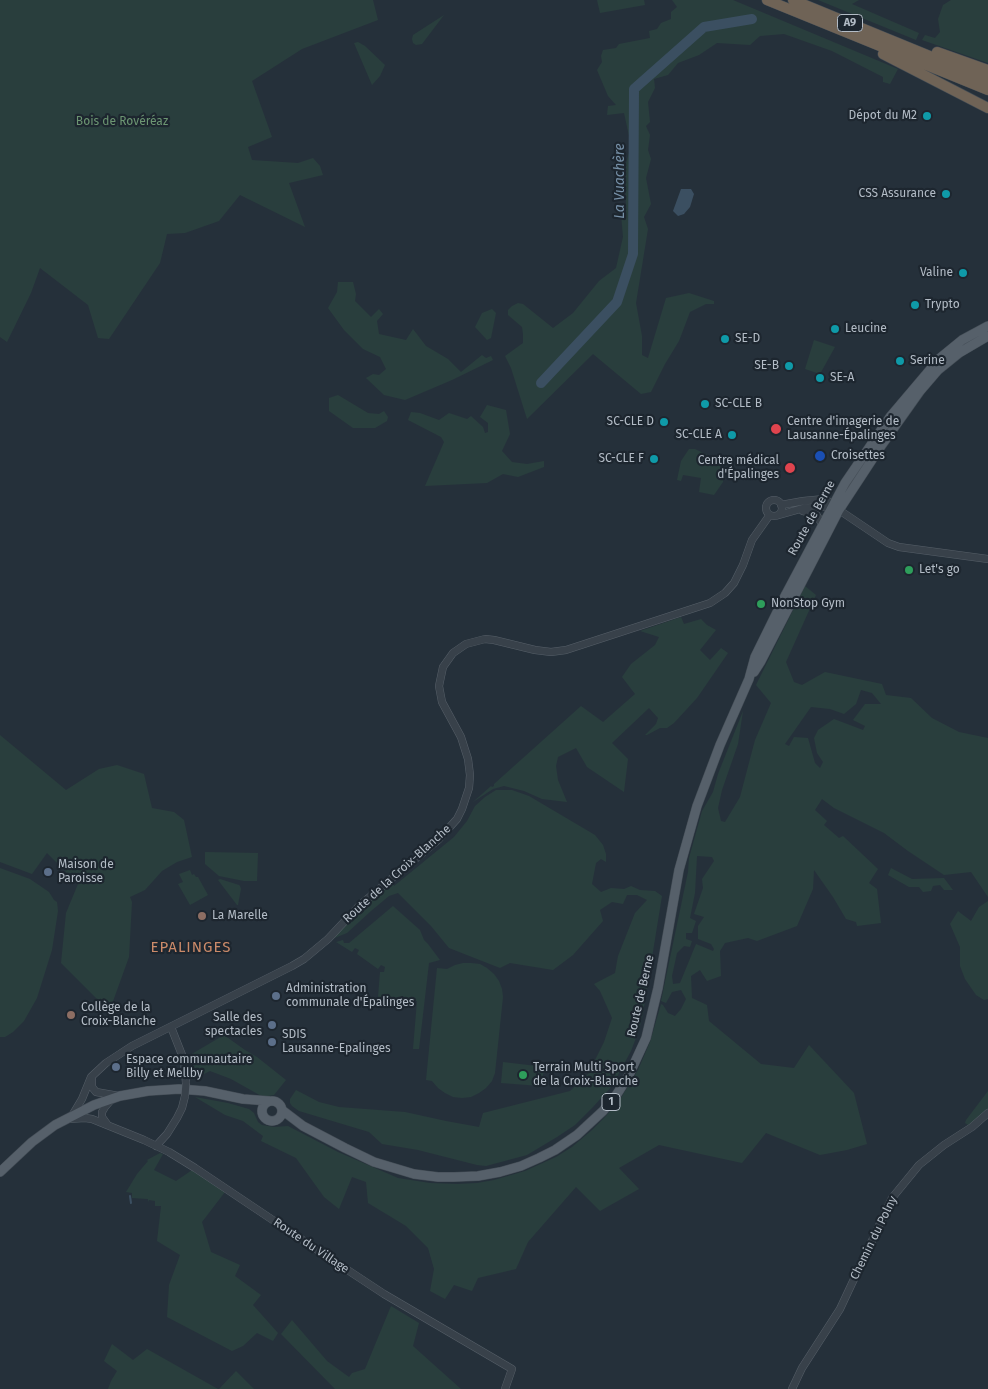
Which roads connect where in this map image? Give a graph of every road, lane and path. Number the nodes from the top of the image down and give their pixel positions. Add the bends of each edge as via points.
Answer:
1 (767, 0) edge
2 (792, 5) edge
3 (844, 21) junction
4 (988, 70) edge
5 (988, 80) edge
6 (988, 90) edge
7 (988, 108) edge
8 (988, 326) edge
9 (988, 336) edge
10 (781, 505) junction
11 (836, 508) junction
12 (798, 510) junction
13 (779, 515) junction
14 (769, 516) junction
15 (822, 524) junction
16 (988, 559) edge
17 (749, 679) junction
18 (171, 1026) junction
19 (93, 1075) junction
20 (116, 1097) junction
21 (244, 1099) junction
22 (269, 1102) junction
23 (282, 1110) junction
24 (262, 1112) junction
25 (988, 1113) edge
26 (73, 1114) junction
27 (63, 1120) junction
28 (274, 1121) junction
29 (109, 1126) junction
30 (303, 1126) junction
31 (156, 1146) junction
32 (0, 1172) edge
33 (505, 1389) edge
34 (792, 1389) edge

1 - 2 highway, A9
2 - 3 highway, A9
2 - 6 highway, A9
2 - 7 highway
3 - 4 highway
3 - 5 highway, A9
8 - 11 main road, Route de Berne / 1 via 954,346 914,387 857,464
9 - 11 main road, Route de Berne / 1 via 952,358 925,384
10 - 11 street via 824,499
10 - 13 street
10 - 14 street via 773,500 769,502 765,510
11 - 12 street
11 - 15 main road, Route de Berne / 1
11 - 16 street via 899,548
11 - 17 main road, Route de Berne / 1 via 761,661
12 - 13 street
12 - 15 street via 816,514
13 - 14 street
14 - 18 street, Route de la Croix-Blanche via 752,540 734,583 710,603 566,650 536,650 485,639 472,641 453,653 443,667 439,686 442,702 461,737 468,759 468,788 457,819 438,840 360,905 308,957
15 - 17 main road, Route de Berne / 1 via 755,657
17 - 30 main road, Route de Berne / 1 via 704,785 690,829 646,1038 627,1079 597,1117 569,1141 539,1158 500,1172 463,1177 430,1176 390,1167
18 - 19 street, Route de la Croix-Blanche via 118,1054
18 - 31 street, bridge via 184,1060 185,1096 177,1118
19 - 20 street via 95,1091
19 - 26 street, Route de la Croix-Blanche
20 - 21 main road via 179,1089
20 - 26 main road
20 - 29 street via 105,1106 102,1114
21 - 22 main road
21 - 24 main road
22 - 23 main road via 277,1102
22 - 24 main road via 263,1106
23 - 28 main road
23 - 30 main road, Route de Berne / 1
24 - 28 main road via 263,1117
25 - 34 street, Chemin du Polny via 919,1165 892,1198 840,1308
26 - 27 main road
27 - 29 street, Route du Village via 89,1118
27 - 32 main road via 32,1142
28 - 30 main road, Route de Berne / 1
29 - 31 street, Route du Village
31 - 33 street, Route du Village via 211,1178 376,1289 512,1369

